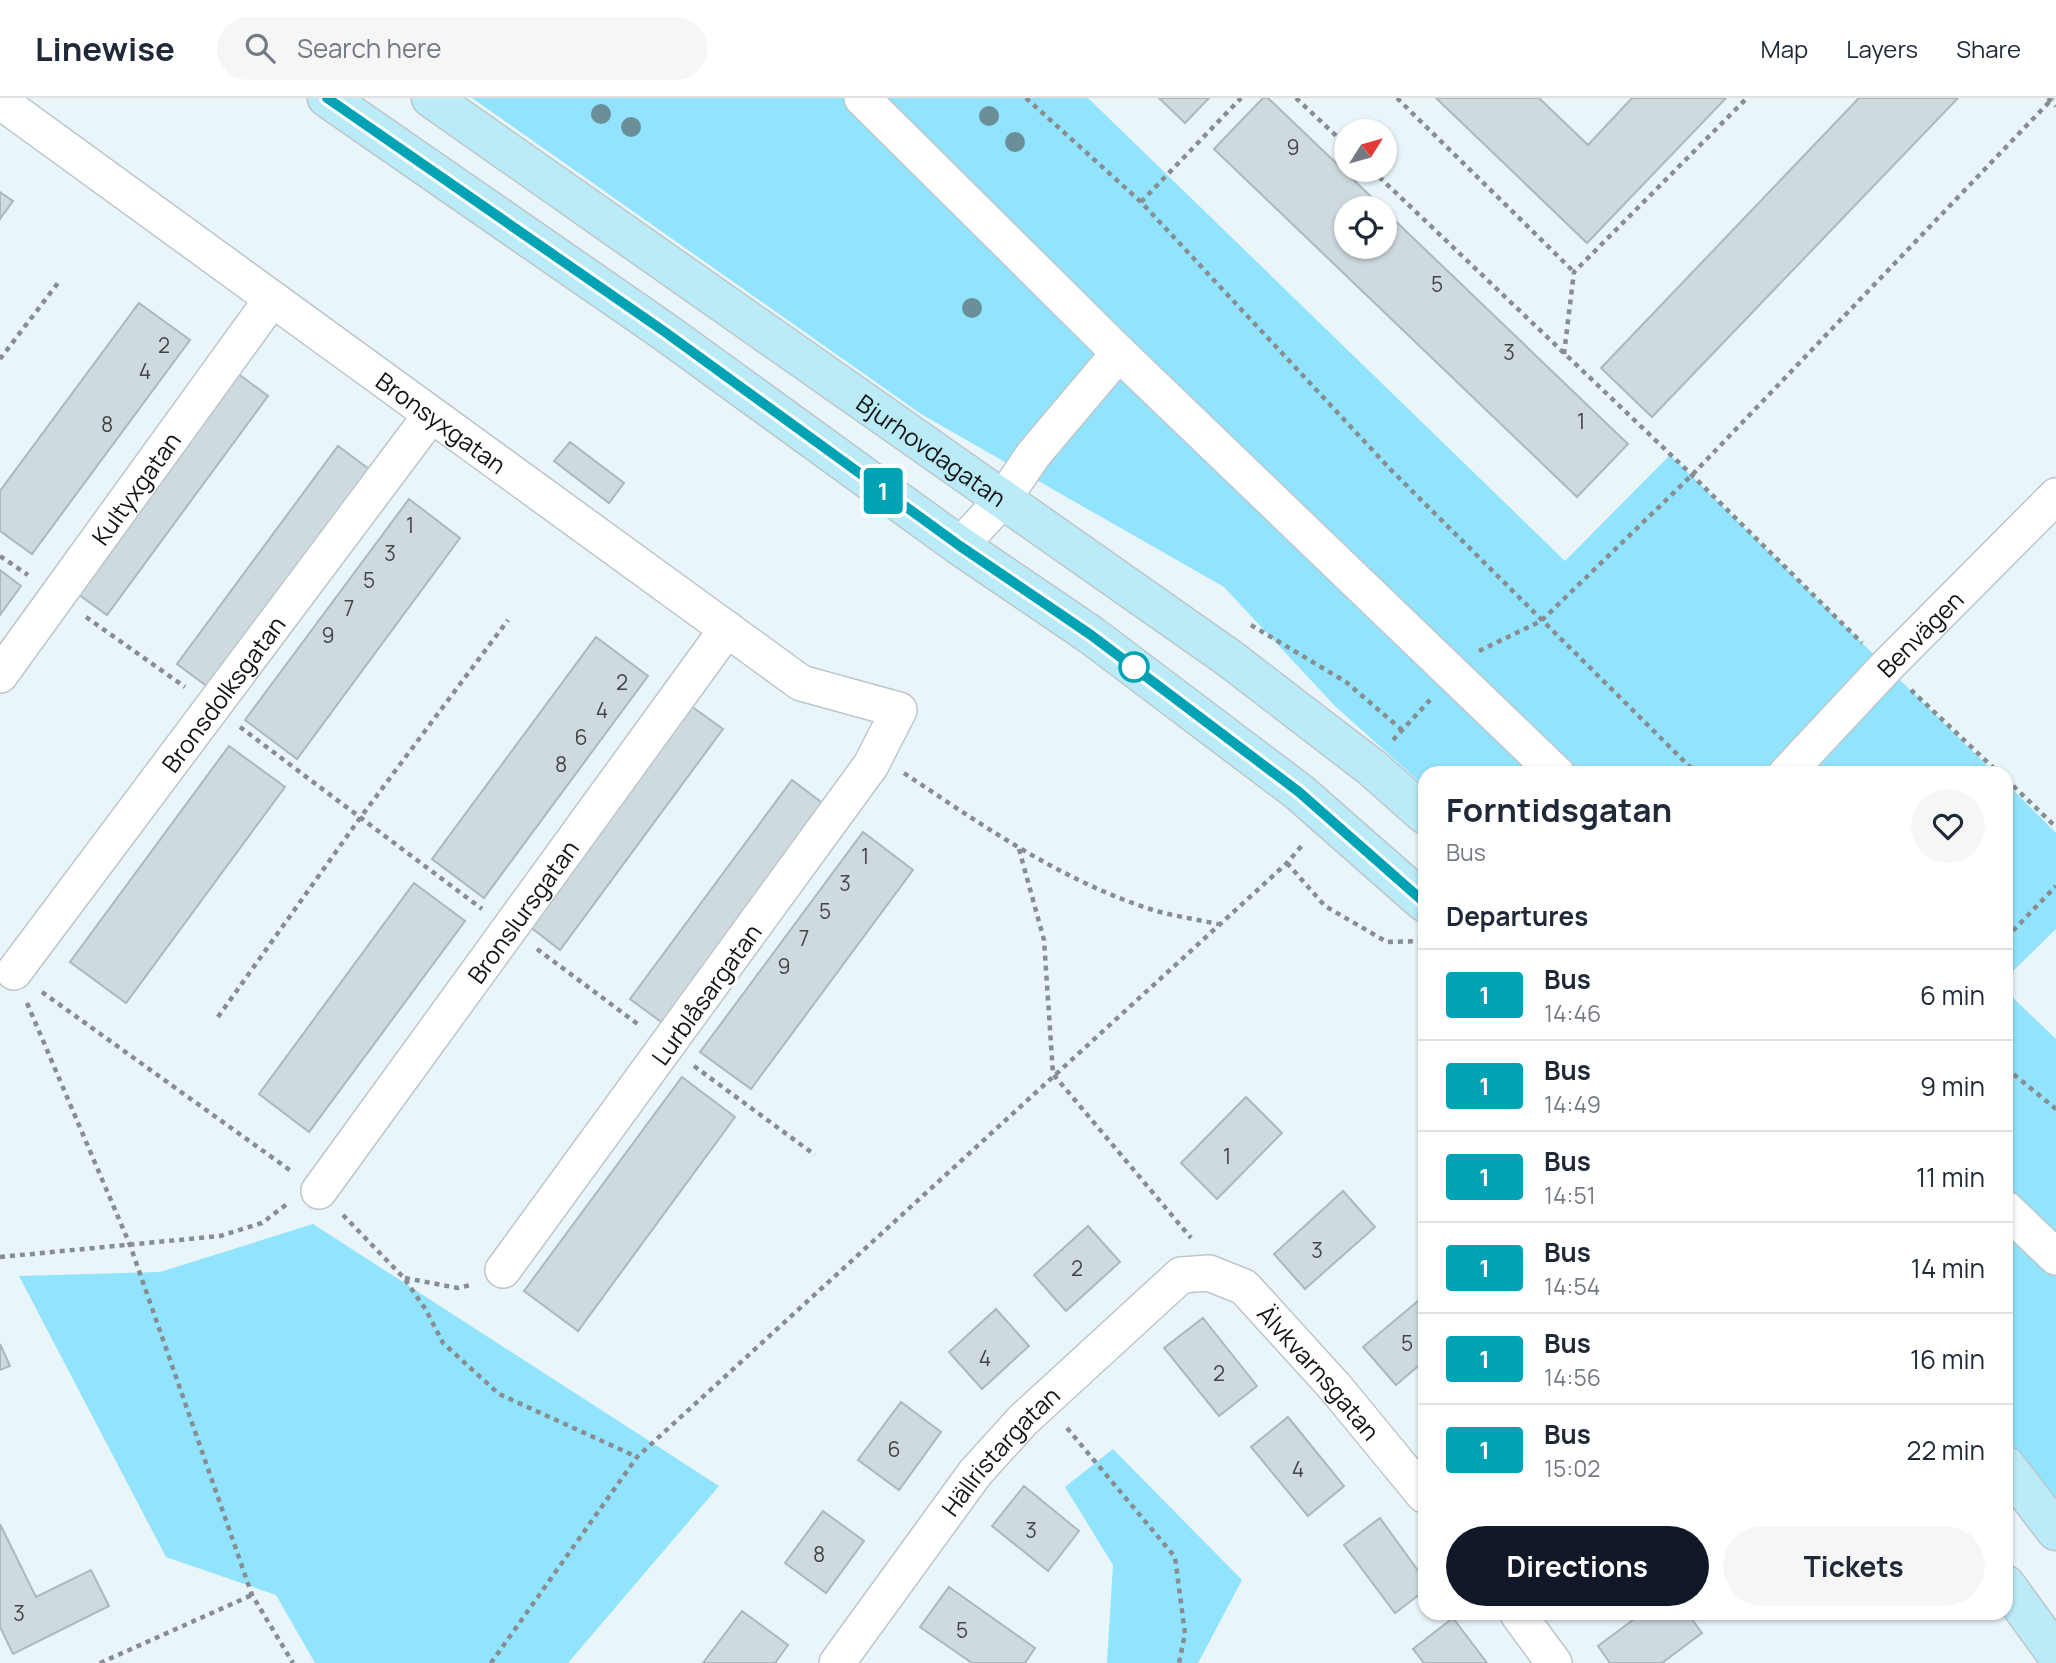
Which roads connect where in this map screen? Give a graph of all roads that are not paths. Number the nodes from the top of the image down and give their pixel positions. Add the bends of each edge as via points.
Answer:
1 (327, 98) edge
2 (431, 98) edge
3 (862, 98) edge
4 (0, 101) edge
5 (271, 299) junction
6 (1119, 353) junction
7 (431, 415) junction
8 (2056, 496) edge
9 (1004, 498) junction
10 (960, 546) junction
11 (727, 629) junction
12 (0, 675) edge
13 (899, 710) joint
14 (1549, 766) edge
15 (1794, 766) edge
16 (1418, 809) edge
17 (1418, 897) edge
18 (14, 972) road end
19 (314, 1187) road end
20 (2013, 1216) edge
21 (2056, 1257) edge
22 (503, 1270) road end
23 (1203, 1273) joint
24 (2013, 1475) edge
25 (1418, 1488) edge
26 (2056, 1531) edge
27 (2013, 1595) edge
28 (1522, 1620) edge
29 (2056, 1654) edge
30 (837, 1663) edge
31 (1554, 1663) edge

1 - 10 main road via 665,332
2 - 9 main road, Bjurhovdagatan
3 - 6 street
4 - 5 street, Bronsyxgatan
5 - 7 street, Bronsyxgatan
5 - 12 street, Kultyxgatan
6 - 9 street via 1033,455
6 - 14 street
7 - 11 street, Bronsyxgatan
7 - 18 street, Bronsdolksgatan
8 - 15 street, Benvägen
9 - 10 street
9 - 16 main road, Bjurhovdagatan via 1229,657
10 - 17 main road via 1091,635 1238,744
11 - 13 street, Bronsyxgatan via 801,683
11 - 19 street, Bronslursgatan via 510,929
13 - 22 street, Lurblåsargatan via 871,765
20 - 21 street
23 - 25 street, Älvkvarnsgatan via 1244,1287
23 - 30 street, Hällristargatan via 1181,1275 1045,1400 975,1473
24 - 26 main road
27 - 29 main road
28 - 31 street

